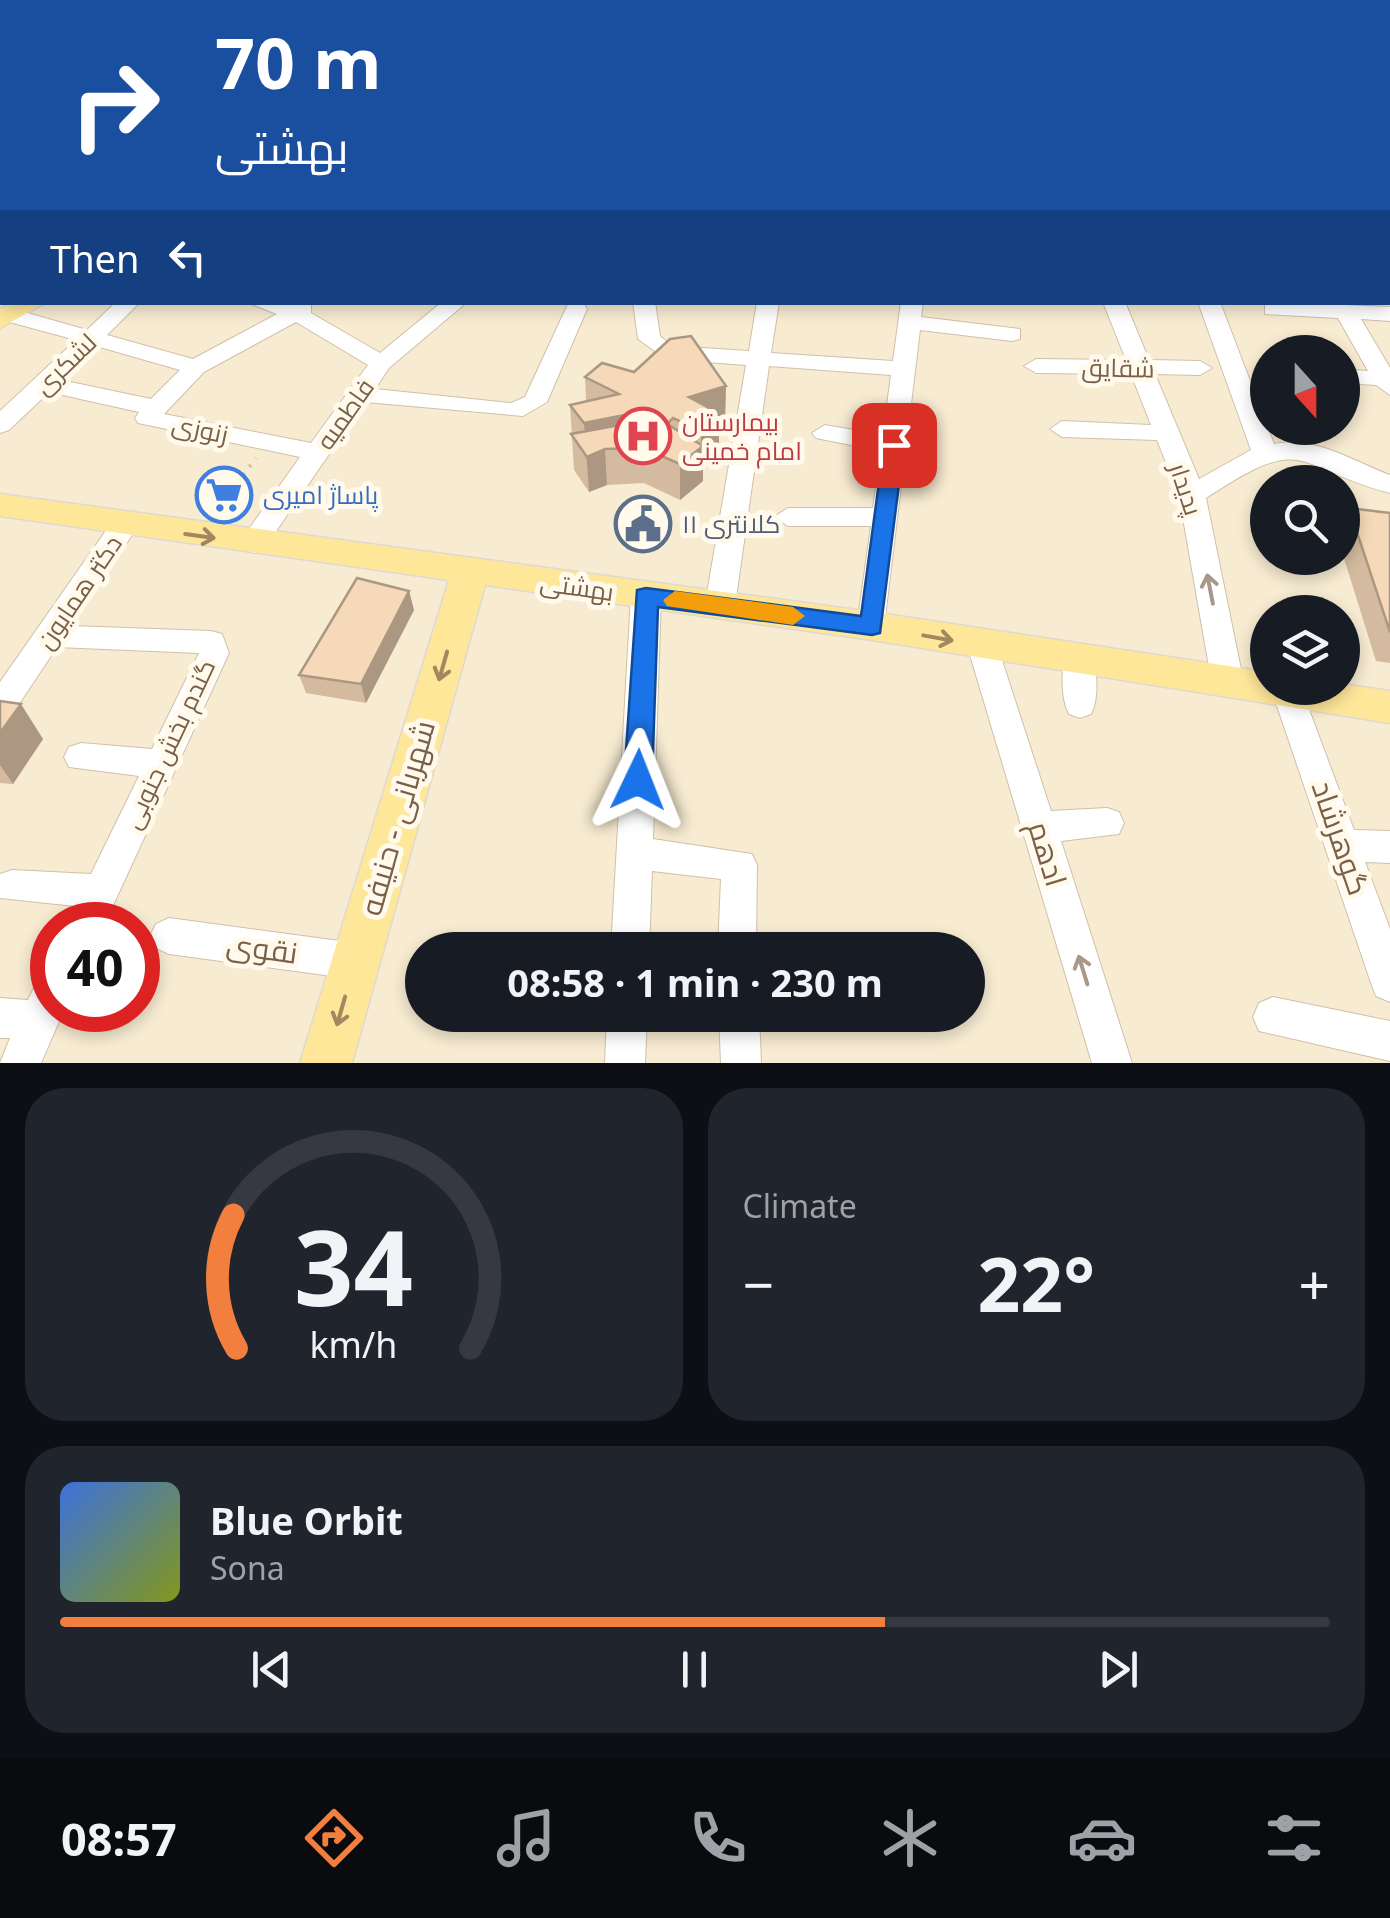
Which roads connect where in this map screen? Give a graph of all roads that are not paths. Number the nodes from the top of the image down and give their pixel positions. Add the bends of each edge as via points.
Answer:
1 (126, 305) edge
2 (452, 305) edge
3 (644, 305) edge
4 (768, 305) edge
5 (1115, 305) edge
6 (1210, 305) edge
7 (9, 308) edge
8 (305, 308) edge
9 (1342, 308) edge
10 (576, 309) dead end
11 (1272, 309) dead end
12 (910, 312) edge
13 (1390, 314) edge
14 (1012, 334) dead end
15 (92, 339) junction
16 (759, 356) junction
17 (381, 363) junction
18 (1036, 366) dead end
19 (196, 367) junction
20 (1200, 368) dead end
21 (903, 369) junction
22 (1141, 369) junction
23 (1360, 378) edge
24 (1388, 382) edge
25 (46, 384) junction
26 (357, 394) junction
27 (156, 408) junction
28 (0, 425) edge
29 (1062, 429) dead end
30 (825, 433) dead end
31 (1167, 433) junction
32 (894, 445) junction
33 (1264, 450) junction
34 (318, 453) junction
35 (1390, 484) edge
36 (1192, 495) junction
37 (4, 510) edge
38 (885, 516) junction
39 (788, 517) dead end
40 (124, 526) junction
41 (253, 543) junction
42 (470, 572) junction
43 (646, 596) junction
44 (720, 605) junction
45 (872, 626) junction
46 (62, 637) dead end
47 (982, 645) junction
48 (1080, 661) junction
49 (1228, 684) junction
50 (1250, 688) edge
51 (1360, 703) edge
52 (1080, 705) dead end
53 (1293, 705) edge
54 (0, 707) edge
55 (1390, 707) edge
56 (81, 757) dead end
57 (161, 764) junction
58 (1107, 823) dead end
59 (1038, 827) junction
60 (1342, 845) junction
61 (1390, 848) edge
62 (634, 853) junction
63 (12, 886) dead end
64 (101, 891) junction
65 (96, 902) edge
66 (631, 932) edge
67 (737, 932) edge
68 (169, 936) dead end
69 (355, 961) junction
70 (1390, 983) edge
71 (30, 1016) edge
72 (1273, 1017) dead end
73 (626, 1032) edge
74 (740, 1032) edge
75 (1390, 1041) edge
76 (20, 1063) edge
77 (326, 1063) edge
78 (625, 1063) edge
79 (741, 1063) edge
80 (1112, 1063) edge

1 - 15 street, لشکری
2 - 17 street, فاطمیه
3 - 16 street via 649,339 666,352
4 - 16 street
5 - 22 street, پدیدار
6 - 33 street
7 - 15 street
8 - 17 street
8 - 19 street
9 - 11 street
9 - 13 street
9 - 24 street
10 - 26 street via 527,408
12 - 14 street
12 - 21 street
15 - 19 street
15 - 25 street, لشکری
16 - 21 street
16 - 44 street
17 - 26 street, فاطمیه
18 - 22 street, شقایق
19 - 27 street
20 - 22 street, شقایق
21 - 32 street
22 - 31 street, پدیدار
23 - 24 street
25 - 27 street, زنوزی
25 - 28 street, لشکری
26 - 34 street, فاطمیه
27 - 34 street, زنوزی via 148,418
29 - 31 street
30 - 32 street
31 - 36 street, پدیدار
32 - 38 street
33 - 35 street via 1318,454
33 - 36 street
34 - 41 street, فاطمیه
49 -> 36 street, پدیدار
37 - 40 main road, بهشتی
38 - 39 street
38 - 45 street
40 -> 41 main road, بهشتی
40 - 54 street, دکتر همایون
41 - 42 main road, بهشتی
42 - 43 main road, بهشتی
42 -> 69 main road, شهربانی - حنیفه
43 - 44 main road, بهشتی
43 - 62 street
44 - 45 main road, بهشتی
45 -> 47 main road, بهشتی
46 - 57 street, گندم بخش جنوبی via 211,642 214,652
47 - 48 main road, بهشتی
47 - 59 street, ادهم
48 - 49 main road, بهشتی
48 - 52 street
49 - 50 main road, بهشتی
51 - 55 main road, بهشتی
53 - 60 street, گوهرشاد
56 - 57 street
57 - 64 street, گندم بخش جنوبی
58 - 59 street
80 -> 59 street, ادهم
60 - 61 street
60 - 70 street, گوهرشاد
62 - 66 street
62 - 67 street via 739,865
63 - 64 street
64 - 65 street, گندم بخش جنوبی
68 - 69 street, نقوی
69 -> 77 main road, شهربانی - حنیفه
71 - 76 street
72 - 75 street
73 - 78 street
74 - 79 street

